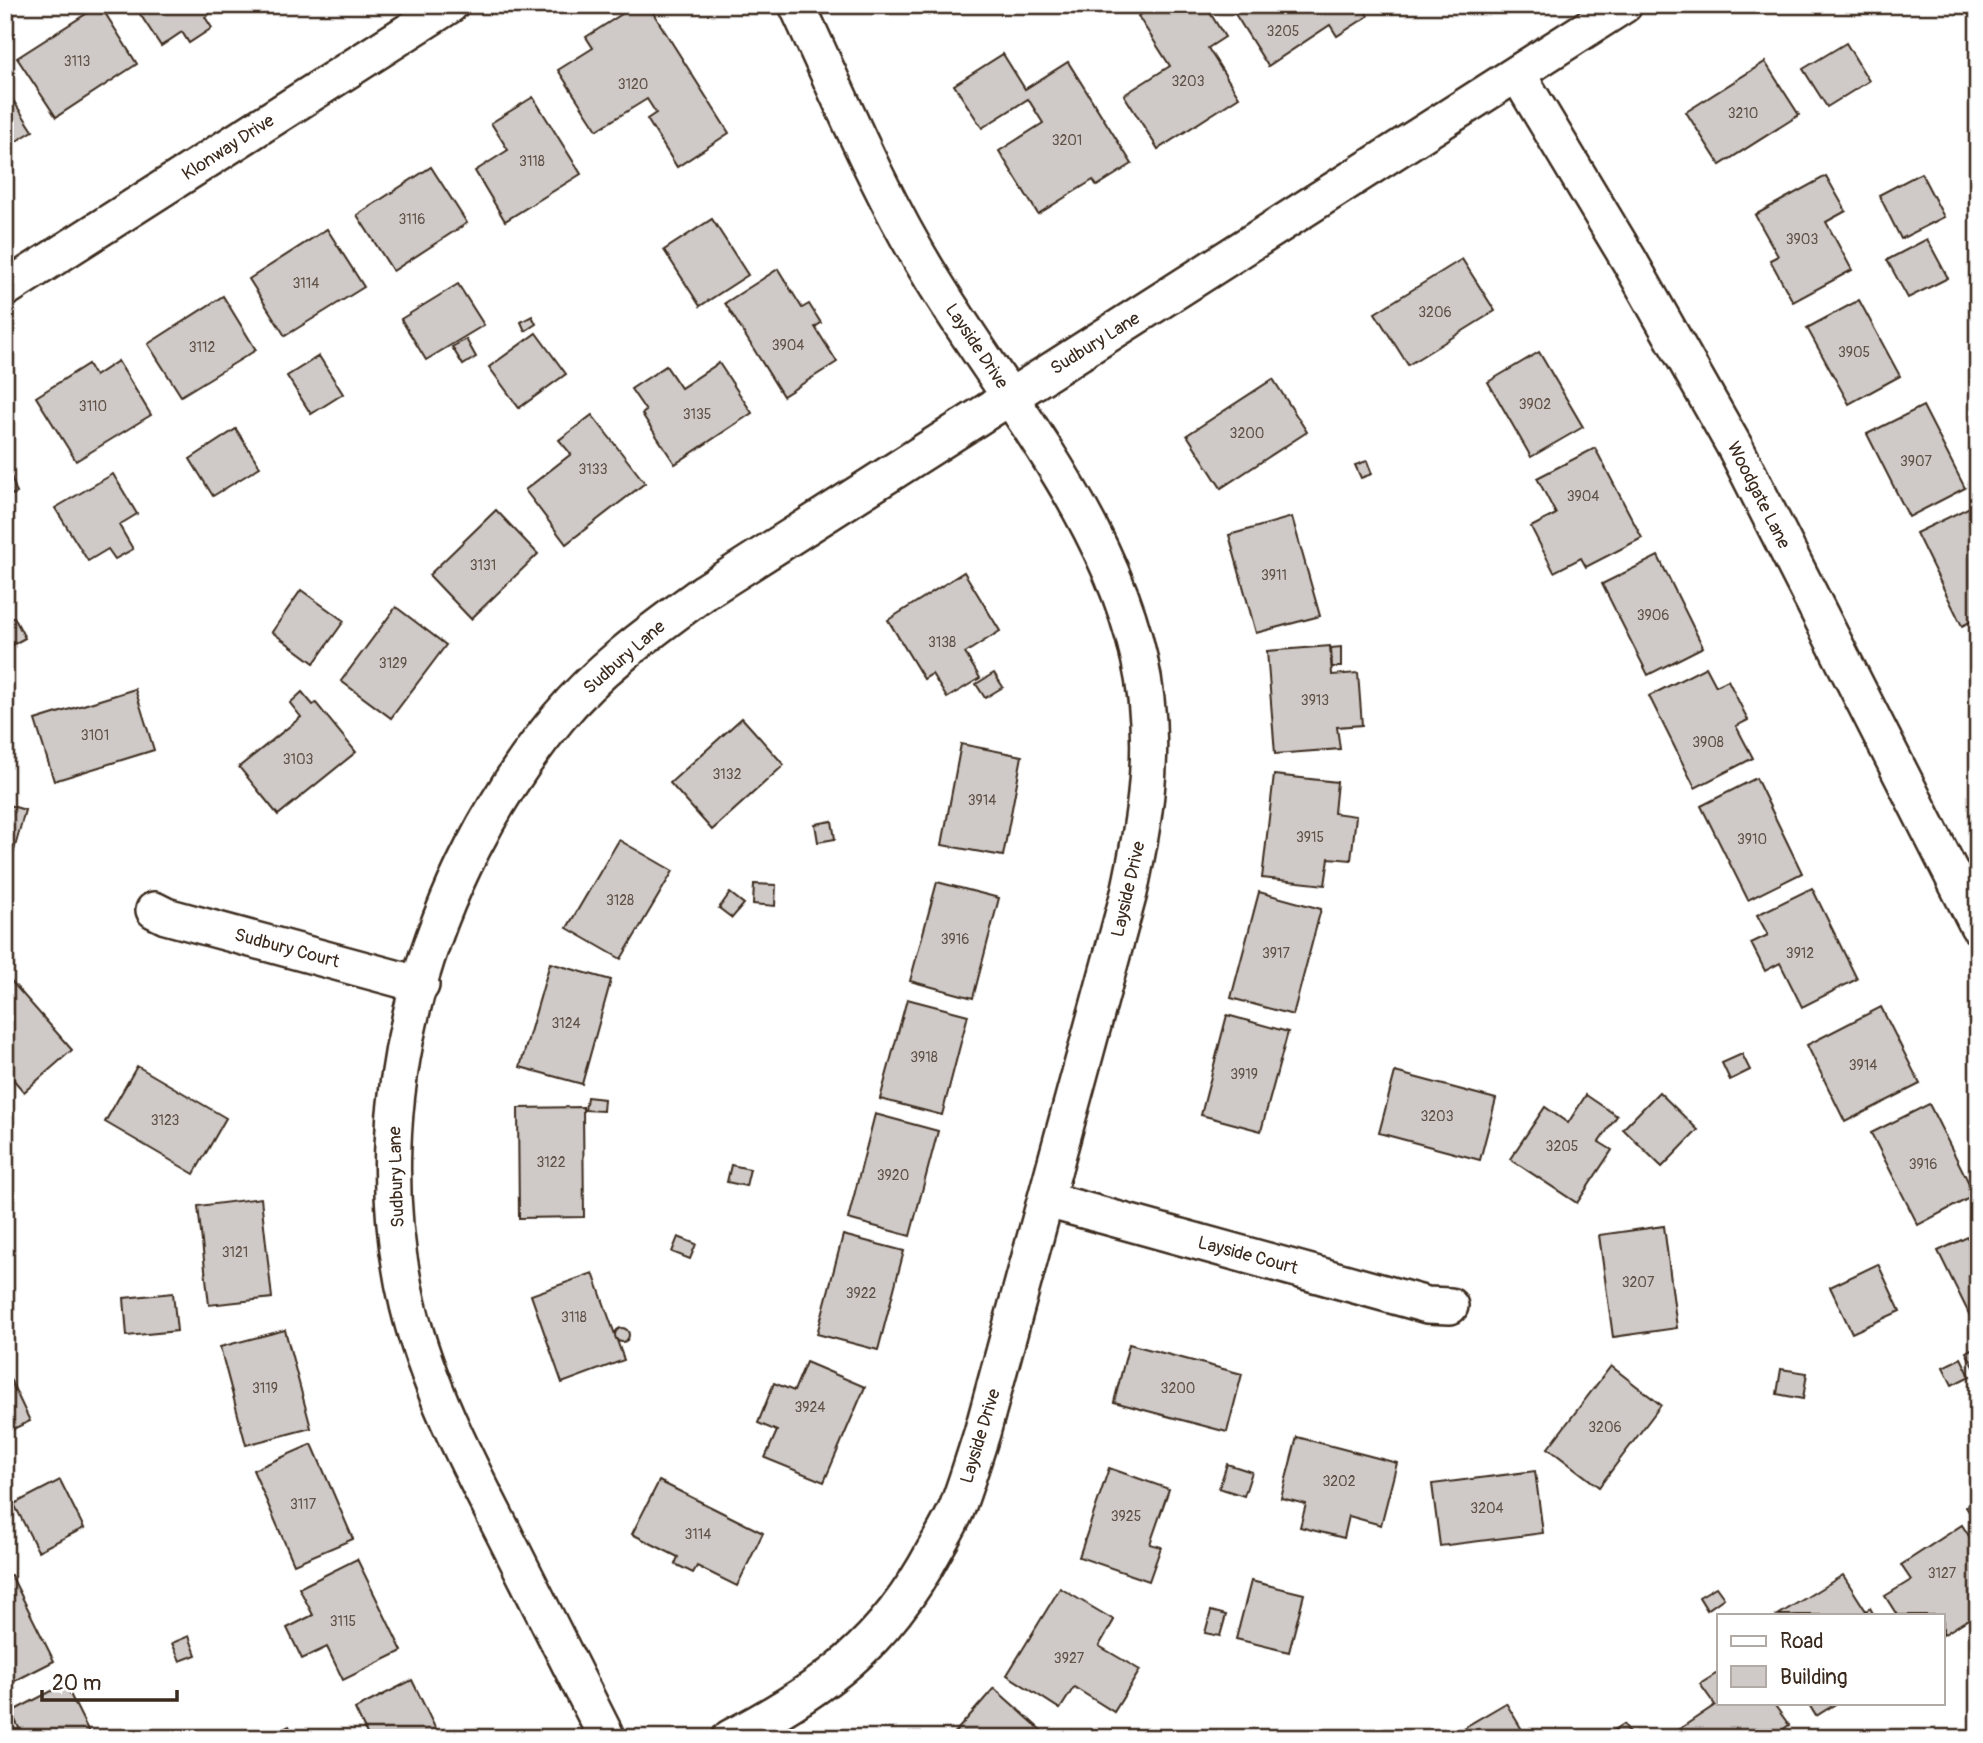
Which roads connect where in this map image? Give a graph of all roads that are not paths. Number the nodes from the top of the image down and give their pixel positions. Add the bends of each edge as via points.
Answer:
1 (450, 5) edge
2 (797, 5) edge
3 (1624, 5) edge
4 (1518, 75) junction
5 (5, 289) edge
6 (1011, 397) junction
7 (154, 909) dead end
8 (1978, 926) edge
9 (421, 985) junction
10 (1046, 1200) junction
11 (1450, 1306) dead end
12 (607, 1738) edge
13 (730, 1738) edge

1 - 5 street, Klonway Drive
2 - 6 street, Layside Drive via 877,178 920,257
3 - 4 street, Sudbury Lane
4 - 6 street, Sudbury Lane
4 - 8 street, Woodgate Lane via 1737,451
6 - 9 street, Sudbury Lane via 706,591 592,681 560,716 497,802 458,877
6 - 10 street, Layside Drive via 1090,529 1122,601 1147,702 1144,820 1129,893
7 - 9 street, Sudbury Court
9 - 12 street, Sudbury Lane via 402,1052 393,1134 394,1202 408,1304 429,1375 457,1441
10 - 11 street, Layside Court via 1427,1305
10 - 13 street, Layside Drive via 956,1511 911,1594 848,1663 811,1691

